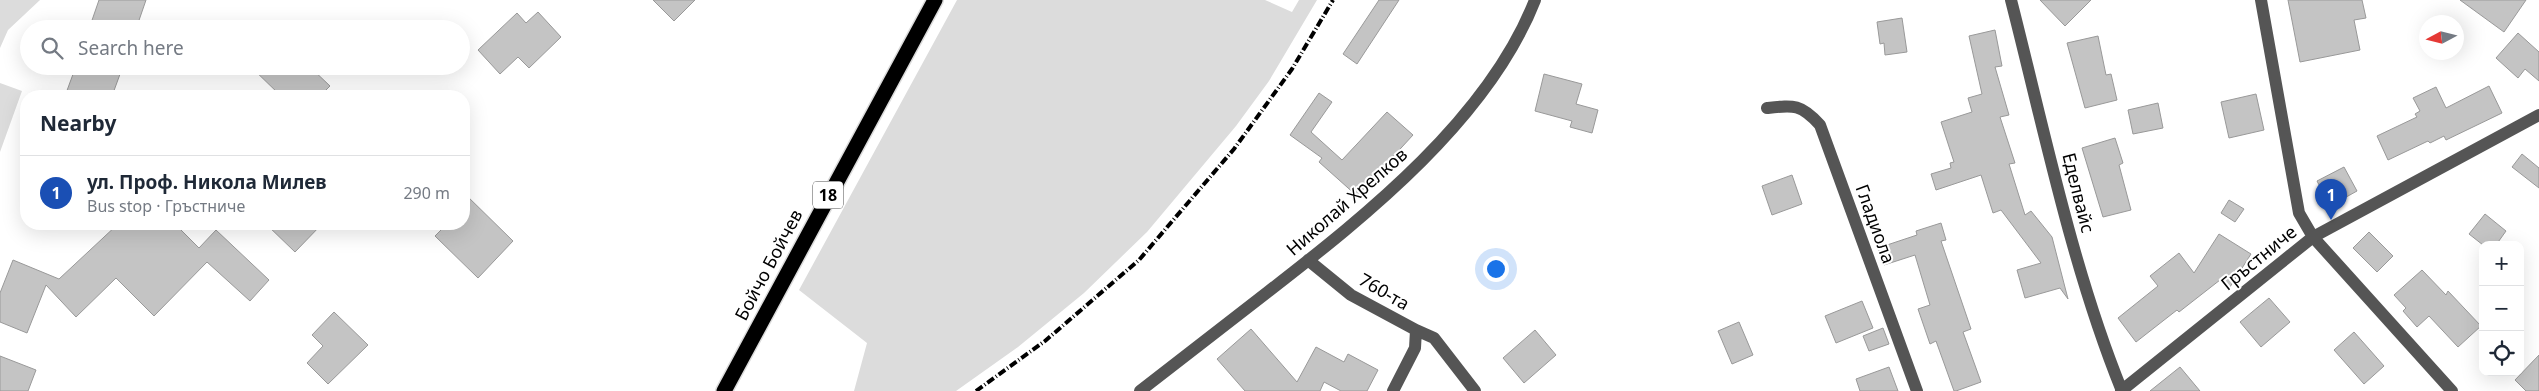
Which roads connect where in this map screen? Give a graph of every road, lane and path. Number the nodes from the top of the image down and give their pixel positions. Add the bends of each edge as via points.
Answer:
1 (935, 0) edge
2 (1534, 0) edge
3 (2010, 0) edge
4 (2260, 0) edge
5 (1767, 108) dead end
6 (2539, 115) edge
7 (2313, 237) junction
8 (1308, 260) junction
9 (1416, 330) junction
10 (724, 391) edge
11 (1140, 391) edge
12 (1394, 391) edge
13 (1475, 391) edge
14 (1917, 391) edge
15 (2121, 391) edge
16 (2452, 391) edge

1 - 10 highway, Бойчо Бойчев / 18
2 - 8 street, Николай Хрелков via 1518,37 1492,78 1460,118 1382,199
3 - 15 street, Еделвайс via 2076,253 2101,338
4 - 7 street via 2299,213
5 - 14 street, Гладиола via 1792,105 1807,111 1820,125
6 - 7 street, Гръстниче
7 - 15 street, Гръстниче
7 - 16 street
8 - 9 street, 760-та via 1351,295
8 - 11 street, Николай Хрелков
9 - 12 street, 760-та via 1415,348
9 - 13 street via 1434,338

